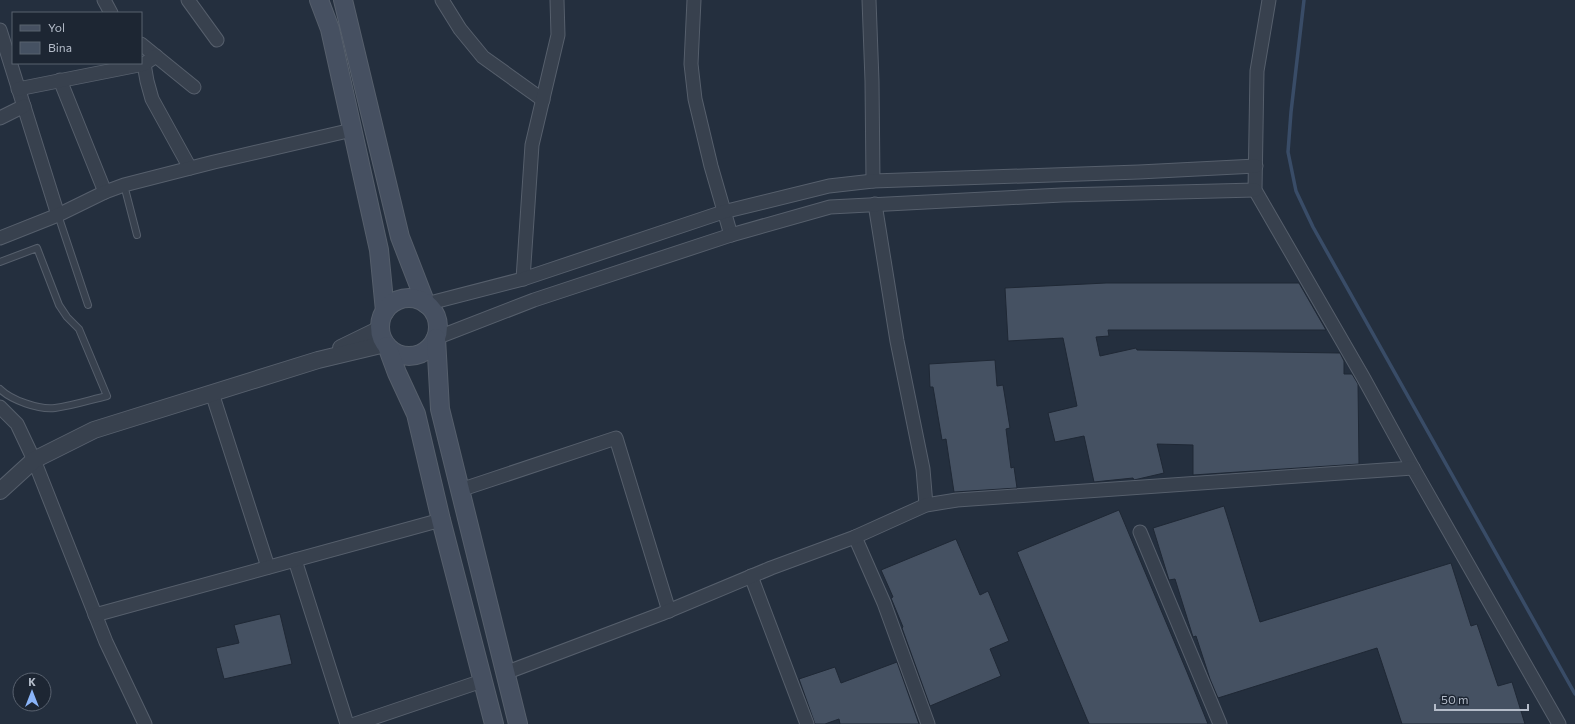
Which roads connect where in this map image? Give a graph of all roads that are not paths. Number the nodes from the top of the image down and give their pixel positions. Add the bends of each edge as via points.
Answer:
1 (104, 0) edge
2 (188, 0) edge
3 (320, 0) edge
4 (343, 0) edge
5 (442, 0) edge
6 (557, 0) edge
7 (694, 0) edge
8 (868, 0) edge
9 (1269, 0) edge
10 (110, 12) edge
11 (0, 30) edge
12 (217, 40) dead end
13 (142, 45) edge
14 (9, 47) edge
15 (156, 56) junction
16 (12, 61) edge
17 (13, 64) edge
18 (144, 64) junction
19 (60, 80) junction
20 (194, 87) dead end
21 (18, 88) junction
22 (543, 100) junction
23 (24, 106) junction
24 (0, 118) edge
25 (352, 130) junction
26 (1256, 166) junction
27 (190, 168) junction
28 (873, 181) junction
29 (124, 185) junction
30 (1255, 190) junction
31 (105, 192) junction
32 (874, 204) junction
33 (723, 212) junction
34 (58, 215) junction
35 (137, 235) dead end
36 (731, 235) junction
37 (0, 238) edge
38 (0, 262) edge
39 (523, 279) junction
40 (426, 304) junction
41 (88, 305) dead end
42 (385, 311) junction
43 (436, 338) junction
44 (384, 340) junction
45 (0, 389) edge
46 (212, 393) junction
47 (0, 406) edge
48 (34, 460) junction
49 (1413, 468) junction
50 (460, 490) junction
51 (0, 491) edge
52 (926, 505) junction
53 (441, 520) junction
54 (1140, 532) dead end
55 (855, 537) junction
56 (295, 560) junction
57 (268, 567) junction
58 (751, 576) junction
59 (669, 611) junction
60 (95, 615) junction
61 (505, 673) junction
62 (482, 681) junction
63 (145, 724) edge
64 (347, 724) edge
65 (355, 724) edge
66 (494, 724) edge
67 (518, 724) edge
68 (807, 724) edge
69 (928, 724) edge
70 (1220, 724) edge
71 (1558, 724) edge

1 - 10 street
2 - 12 street
3 - 25 main road via 330,29
4 - 40 main road via 400,237
5 - 22 street via 460,29 483,57
6 - 22 street via 558,35
7 - 33 street via 690,64 695,99
8 - 28 street
9 - 26 street via 1258,71
11 - 14 street
13 - 15 street
14 - 16 street
15 - 18 street
15 - 20 street
17 - 21 street
18 - 19 street
18 - 27 street via 152,99
19 - 21 street
19 - 31 street
21 - 23 street
22 - 39 street via 532,145
23 - 24 street
23 - 34 street
25 - 27 street
25 - 42 main road via 379,250
26 - 28 street
26 - 30 street
27 - 29 street
28 - 33 street via 829,186
29 - 31 street
29 - 35 lane
30 - 32 street via 1062,195
30 - 49 street
31 - 34 street
32 - 36 street via 830,207
32 - 52 street via 897,341 924,469
33 - 36 street
33 - 39 street
34 - 37 street
34 - 41 lane
36 - 43 street via 534,300
38 - 45 lane via 37,248 59,304 79,329 107,396 54,408 11,398
39 - 40 street
40 - 42 main road via 409,298 391,304
40 - 43 main road via 437,319
42 - 44 main road via 381,319
43 - 44 main road via 423,353 414,356 394,353
43 - 50 main road via 440,409
44 - 46 street
44 - 53 main road via 416,414
46 - 48 street via 94,430
46 - 57 street
47 - 48 street via 18,424
48 - 51 street
48 - 60 street
49 - 52 street via 965,500
49 - 71 street
50 - 59 street via 616,438
50 - 61 main road
52 - 55 street
53 - 56 street
53 - 62 main road
54 - 70 street
55 - 58 street
55 - 69 street via 884,603
56 - 57 street
56 - 64 street
57 - 60 street
58 - 59 street
58 - 68 street
59 - 61 street
60 - 63 street
61 - 67 main road
62 - 65 street
62 - 66 main road

